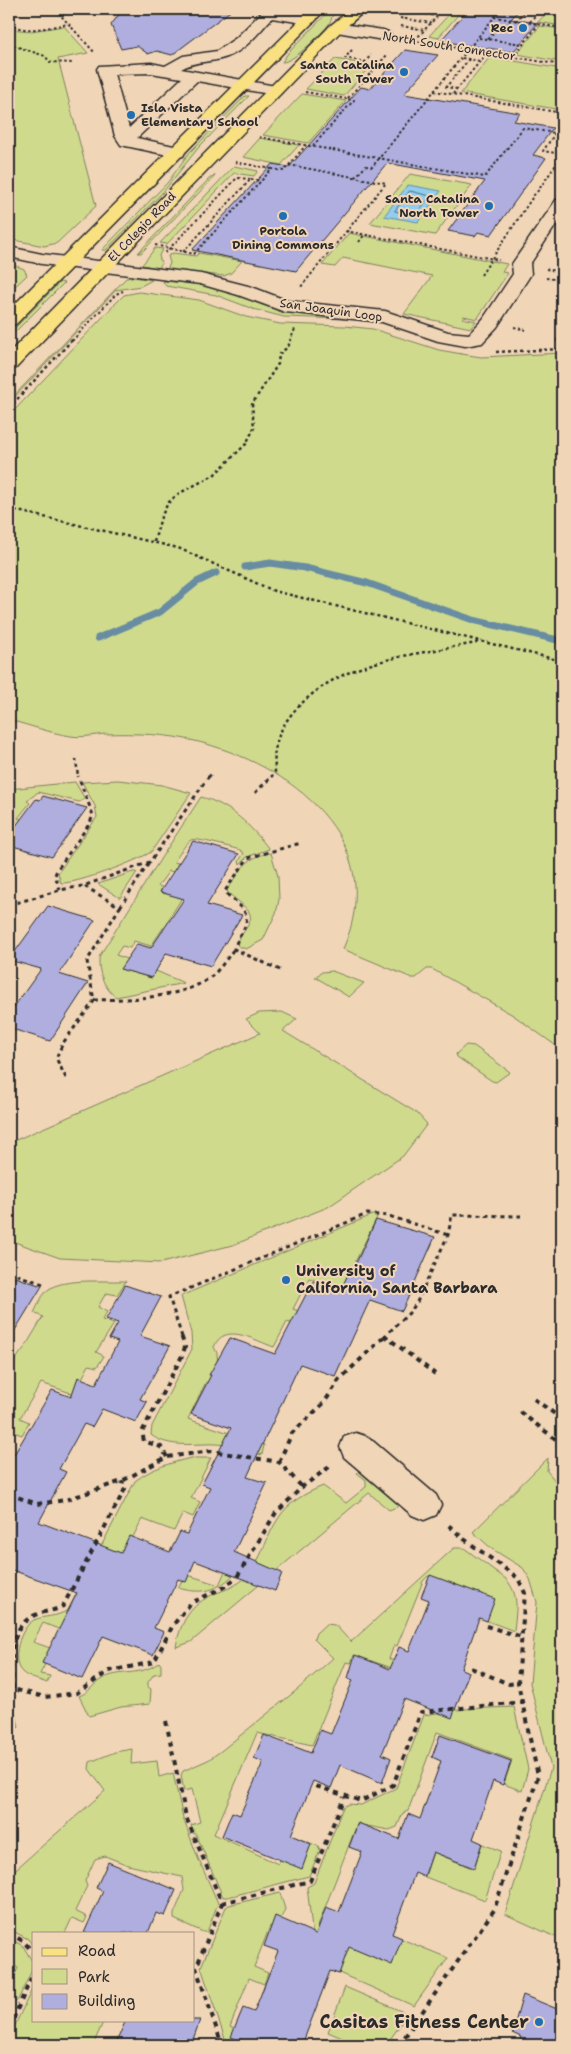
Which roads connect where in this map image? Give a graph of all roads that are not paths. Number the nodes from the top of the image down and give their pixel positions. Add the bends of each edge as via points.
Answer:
1 (342, 9) edge
2 (360, 9) edge
3 (278, 11) edge
4 (314, 14) edge
5 (336, 28) junction
6 (383, 36) road end
7 (141, 68) junction
8 (169, 71) junction
9 (194, 76) junction
10 (244, 84) junction
11 (275, 90) junction
12 (112, 96) junction
13 (123, 136) junction
14 (177, 152) junction
15 (562, 204) edge
16 (9, 252) edge
17 (66, 262) junction
18 (103, 267) junction
19 (9, 320) edge
20 (9, 364) edge
21 (348, 1453) road end
22 (424, 1505) dead end

1 - 5 main road, El Colegio Road
2 - 5 main road, El Colegio Road
3 - 4 street
3 - 8 street via 269,13 228,51 182,61
4 - 10 main road, El Colegio Road
5 - 6 street, North South Connector
5 - 11 main road, El Colegio Road
7 - 8 street
7 - 12 street
7 - 12 street via 105,69
8 - 9 street
9 - 10 street
9 - 13 street via 131,135
10 - 11 street
10 - 14 main road, El Colegio Road
11 - 18 main road, El Colegio Road
12 - 13 street
13 - 14 street via 127,141
14 - 17 main road, El Colegio Road
15 - 18 street, San Joaquin Loop via 521,264 522,274 490,323 469,340 445,337 385,317 285,306 209,280
16 - 17 street, San Joaquin Loop
17 - 18 street, San Joaquin Loop
17 - 19 main road, El Colegio Road
18 - 20 main road, El Colegio Road
21 - 22 street

